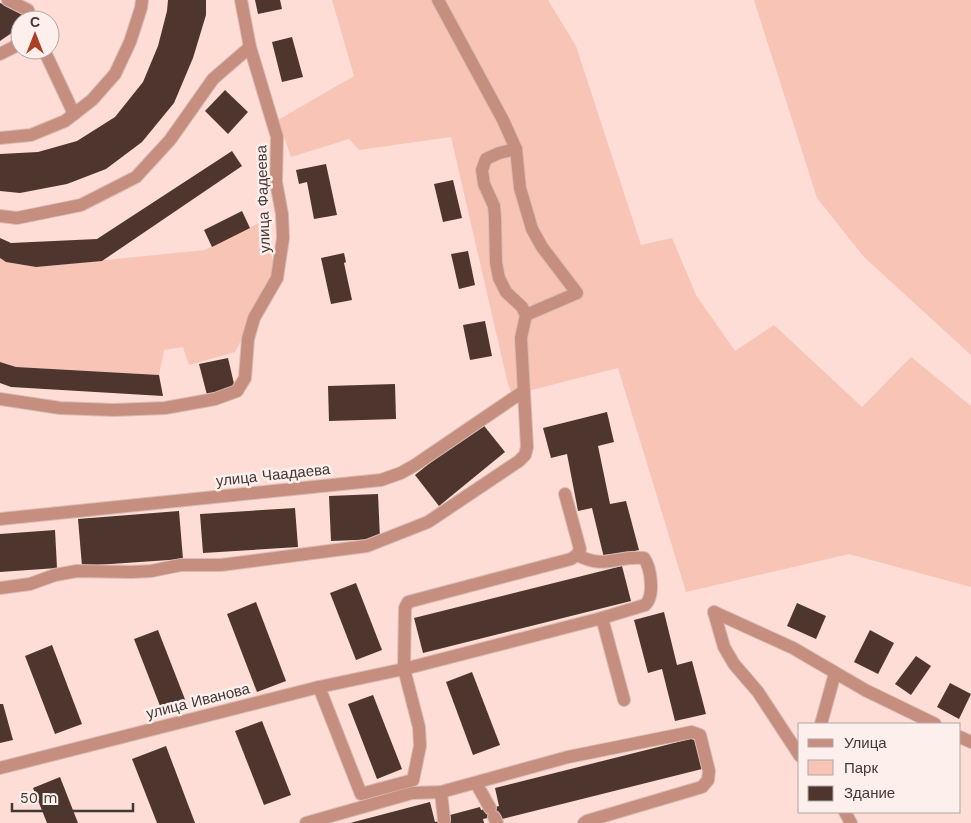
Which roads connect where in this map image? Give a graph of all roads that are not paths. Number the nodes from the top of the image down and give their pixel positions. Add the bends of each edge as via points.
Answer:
1 (8, 0) edge
2 (142, 0) edge
3 (241, 0) edge
4 (438, 0) edge
5 (28, 10) edge
6 (250, 47) junction
7 (49, 60) edge
8 (74, 114) junction
9 (0, 138) edge
10 (516, 149) junction
11 (0, 216) edge
12 (526, 315) junction
13 (524, 391) junction
14 (0, 399) edge
15 (565, 494) dead end
16 (0, 519) edge
17 (577, 555) junction
18 (0, 588) edge
19 (602, 618) junction
20 (404, 669) junction
21 (835, 673) junction
22 (319, 687) junction
23 (624, 700) dead end
24 (820, 723) edge
25 (933, 723) edge
26 (798, 753) edge
27 (0, 768) edge
28 (476, 783) junction
29 (440, 792) junction
30 (493, 816) edge
31 (444, 820) dead end
32 (306, 823) edge
33 (584, 823) edge

1 - 5 street
2 - 8 street via 130,42 115,74 92,100
3 - 6 street, улица Фадеева
4 - 10 street
6 - 11 street via 213,79 170,140 136,177 81,205 17,218
6 - 14 street, улица Фадеева via 277,137 276,182 283,238 277,278 254,318 248,339 246,378 237,391 215,399 165,408 114,410 60,408
7 - 8 street
8 - 9 street via 31,135
10 - 12 street via 486,159 482,170 484,184 494,206 499,278 506,292
10 - 12 street via 520,188 532,229 577,294
12 - 13 street via 521,338
13 - 16 street, улица Чаадаева via 415,465 382,480
13 - 18 street via 527,447 519,461 428,522 367,546 221,565 181,565 131,572 77,571 30,584
15 - 17 street via 580,549
17 - 19 street, улица Иванова via 600,563 644,558 648,564 652,596 648,602
17 - 20 street via 408,602 405,608
19 - 20 street, улица Иванова
19 - 23 street
20 - 22 street, улица Иванова
20 - 22 street via 419,727 420,746 412,780 361,794
21 - 24 street
21 - 25 street
21 - 26 street via 793,648 714,612 724,647 734,664 758,692
22 - 27 street, улица Иванова
28 - 29 street
28 - 30 street
28 - 33 street via 623,745 692,732 700,735 709,771 708,780 702,787
29 - 31 street
29 - 32 street via 412,793

